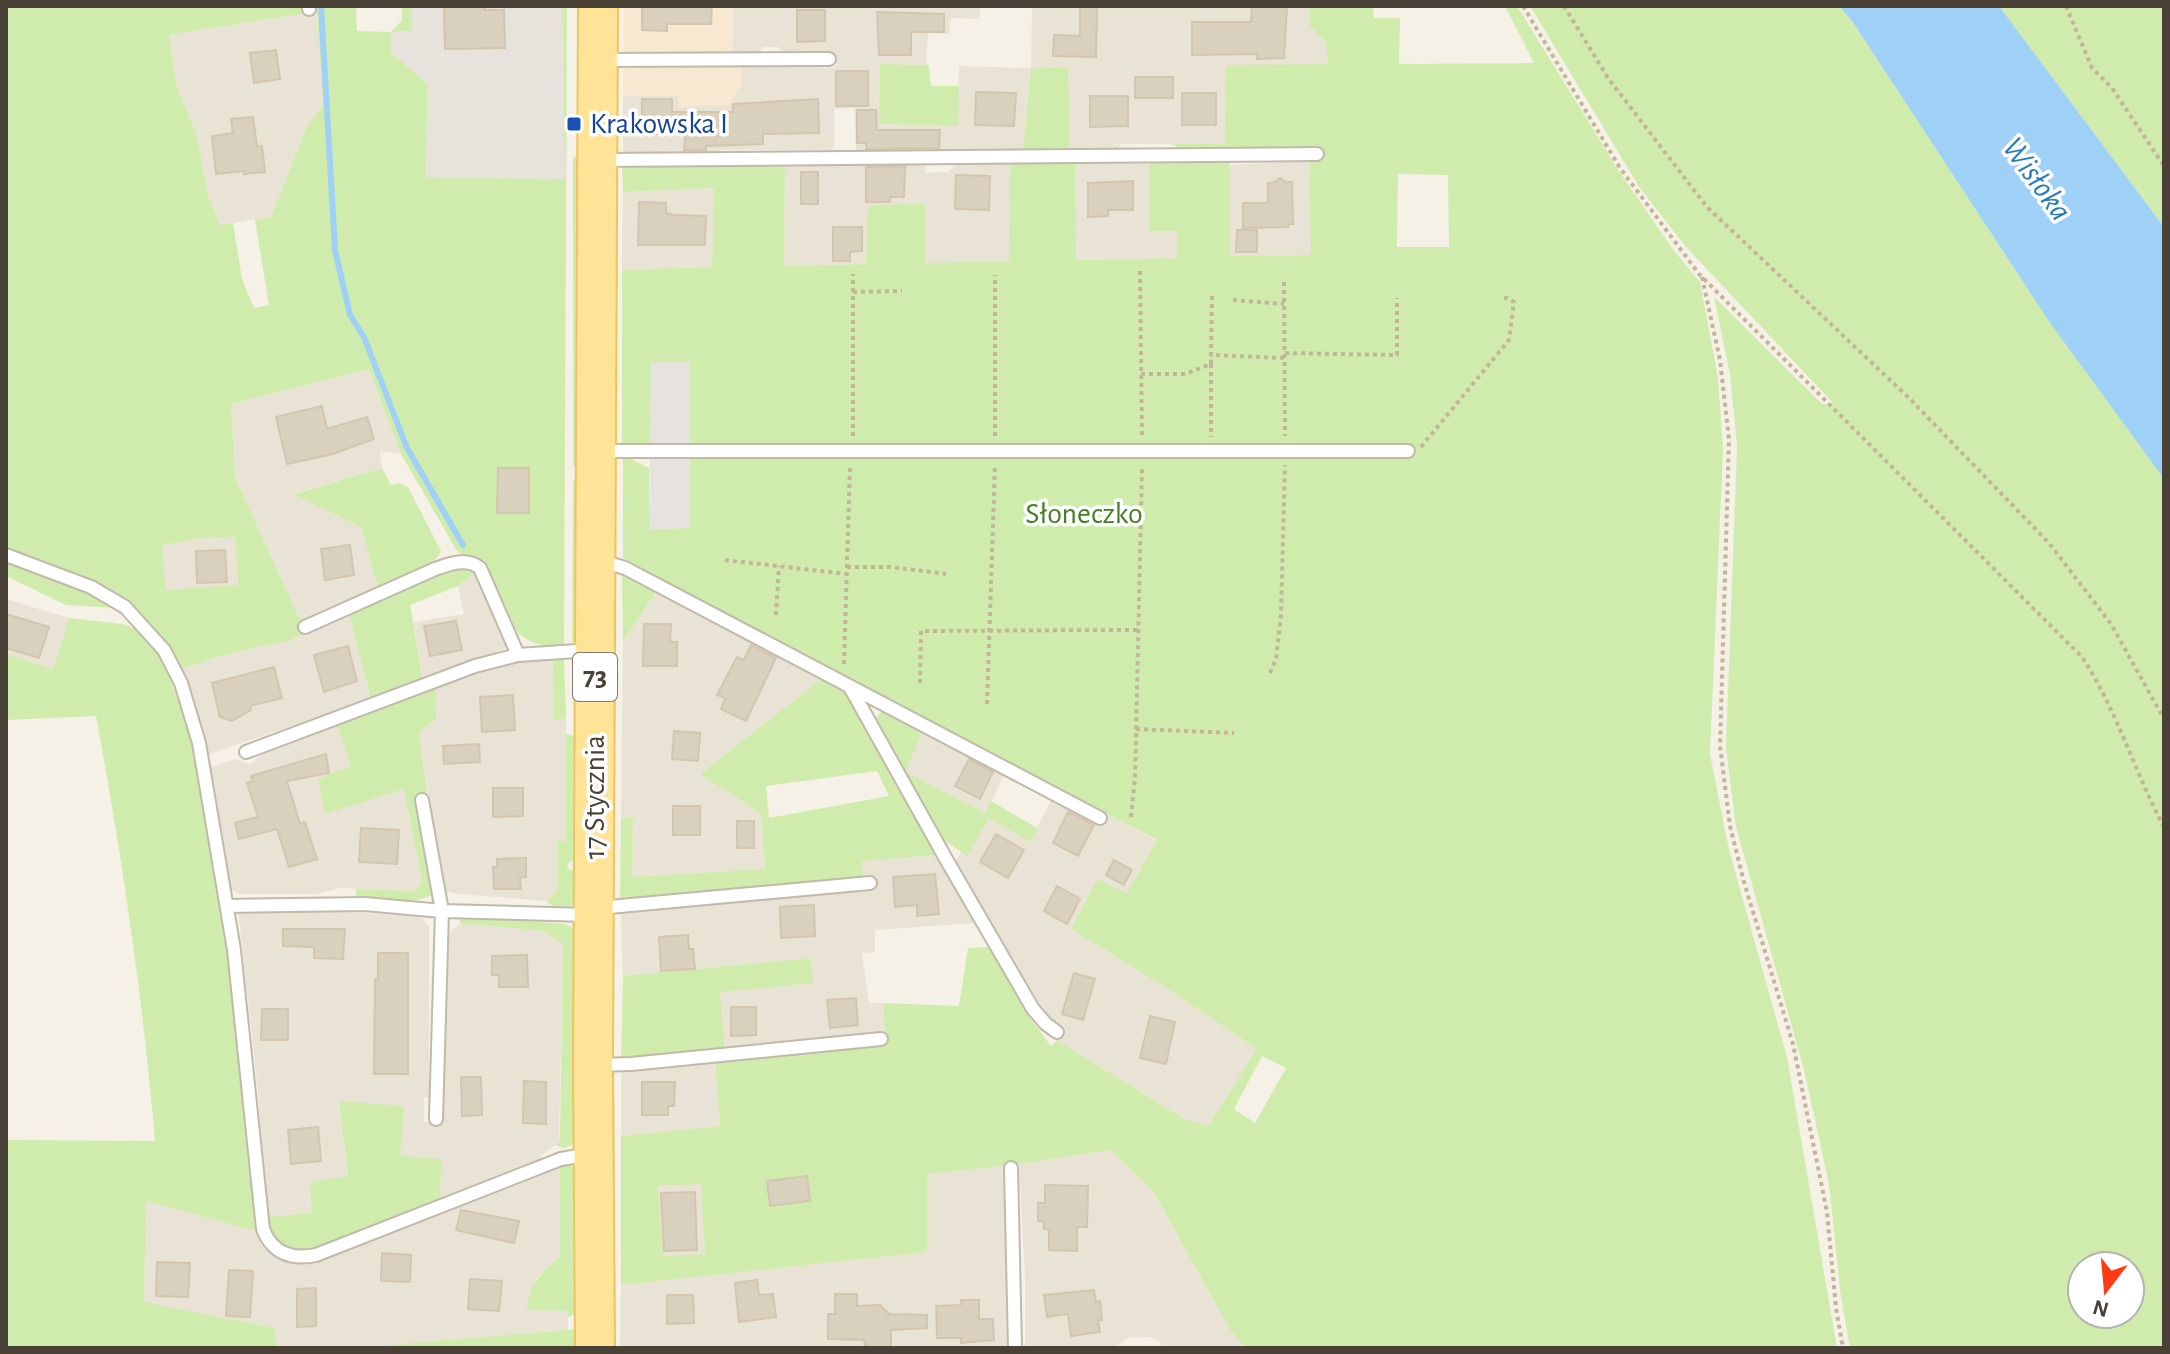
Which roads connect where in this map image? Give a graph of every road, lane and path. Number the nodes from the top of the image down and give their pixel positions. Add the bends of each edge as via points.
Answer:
1 (598, 6) edge
2 (1523, 6) edge
3 (1564, 6) edge
4 (2066, 6) edge
5 (598, 59) junction
6 (829, 59) dead end
7 (1317, 154) dead end
8 (598, 160) junction
9 (2164, 166) edge
10 (1140, 271) dead end
11 (853, 274) dead end
12 (995, 275) dead end
13 (1702, 277) junction
14 (1284, 282) dead end
15 (902, 291) dead end
16 (853, 292) junction
17 (1212, 296) dead end
18 (1397, 298) dead end
19 (1500, 299) dead end
20 (1233, 300) dead end
21 (1284, 304) junction
22 (1211, 355) junction
23 (1285, 356) junction
24 (1211, 364) junction
25 (1141, 374) junction
26 (595, 451) junction
27 (852, 451) junction
28 (995, 451) junction
29 (1142, 451) junction
30 (1211, 451) junction
31 (1285, 451) junction
32 (1408, 451) joint
33 (6, 555) edge
34 (595, 559) junction
35 (725, 560) dead end
36 (779, 566) junction
37 (847, 567) junction
38 (847, 574) junction
39 (946, 574) dead end
40 (776, 615) dead end
41 (305, 627) dead end
42 (1138, 630) junction
43 (989, 631) junction
44 (594, 650) junction
45 (518, 655) junction
46 (844, 666) dead end
47 (1270, 673) dead end
48 (920, 683) dead end
49 (850, 687) junction
50 (987, 704) dead end
51 (2164, 719) edge
52 (1136, 729) junction
53 (1234, 733) dead end
54 (246, 752) dead end
55 (422, 800) dead end
56 (1131, 817) dead end
57 (1100, 818) dead end
58 (2164, 827) edge
59 (870, 883) dead end
60 (227, 906) junction
61 (442, 911) junction
62 (595, 912) junction
63 (1057, 1032) dead end
64 (881, 1039) dead end
65 (593, 1065) junction
66 (436, 1119) dead end
67 (593, 1154) junction
68 (1011, 1168) dead end
69 (595, 1348) edge
70 (1015, 1348) edge
71 (1843, 1348) edge

1 - 5 main road, 17 Stycznia / 73
2 - 13 path via 1620,168
3 - 51 path via 1608,78 1707,207 1908,397 2049,543 2111,624
4 - 9 path via 2092,68 2112,88
5 - 6 lane
5 - 8 main road, 17 Stycznia / 73
7 - 8 lane
8 - 26 main road, 17 Stycznia / 73
10 - 25 path
11 - 16 path
12 - 28 path
13 - 58 path via 2082,657 2100,685
13 - 71 path via 1720,360 1729,439 1720,746 1730,826 1793,1044 1827,1212
14 - 21 path
15 - 16 path
16 - 27 path
17 - 22 path
18 - 23 path via 1397,355
19 - 32 path via 1514,302 1512,333 1424,444
20 - 21 path
21 - 23 path
22 - 23 path
22 - 24 path
23 - 31 path
24 - 25 path via 1185,374
24 - 30 path
25 - 29 path
26 - 27 lane
26 - 34 main road, 17 Stycznia / 73
27 - 28 lane
27 - 37 path
28 - 29 lane
28 - 43 path
29 - 30 lane
29 - 42 path
30 - 31 lane
31 - 32 lane
31 - 47 path via 1281,615
33 - 60 lane via 113,599 164,650 181,683 199,743
34 - 44 main road, 17 Stycznia / 73
34 - 49 lane via 625,568
35 - 36 path
36 - 38 path
36 - 40 path
37 - 38 path
37 - 39 path
38 - 46 path
41 - 45 lane via 435,569 467,562 480,568
42 - 43 path
42 - 52 path
43 - 48 path via 921,631
43 - 50 path
44 - 45 lane
44 - 62 main road, 17 Stycznia / 73
45 - 54 lane via 475,666
49 - 57 lane
49 - 63 lane via 1033,1009
52 - 53 path
52 - 56 path
55 - 61 lane
59 - 62 lane
60 - 61 lane via 365,904
60 - 67 lane via 263,1229 276,1250 297,1257 316,1255 561,1159
61 - 62 lane
61 - 66 lane
62 - 65 main road, 17 Stycznia / 73
64 - 65 lane
65 - 67 main road, 17 Stycznia / 73
67 - 69 main road, 17 Stycznia / 73
68 - 70 lane

